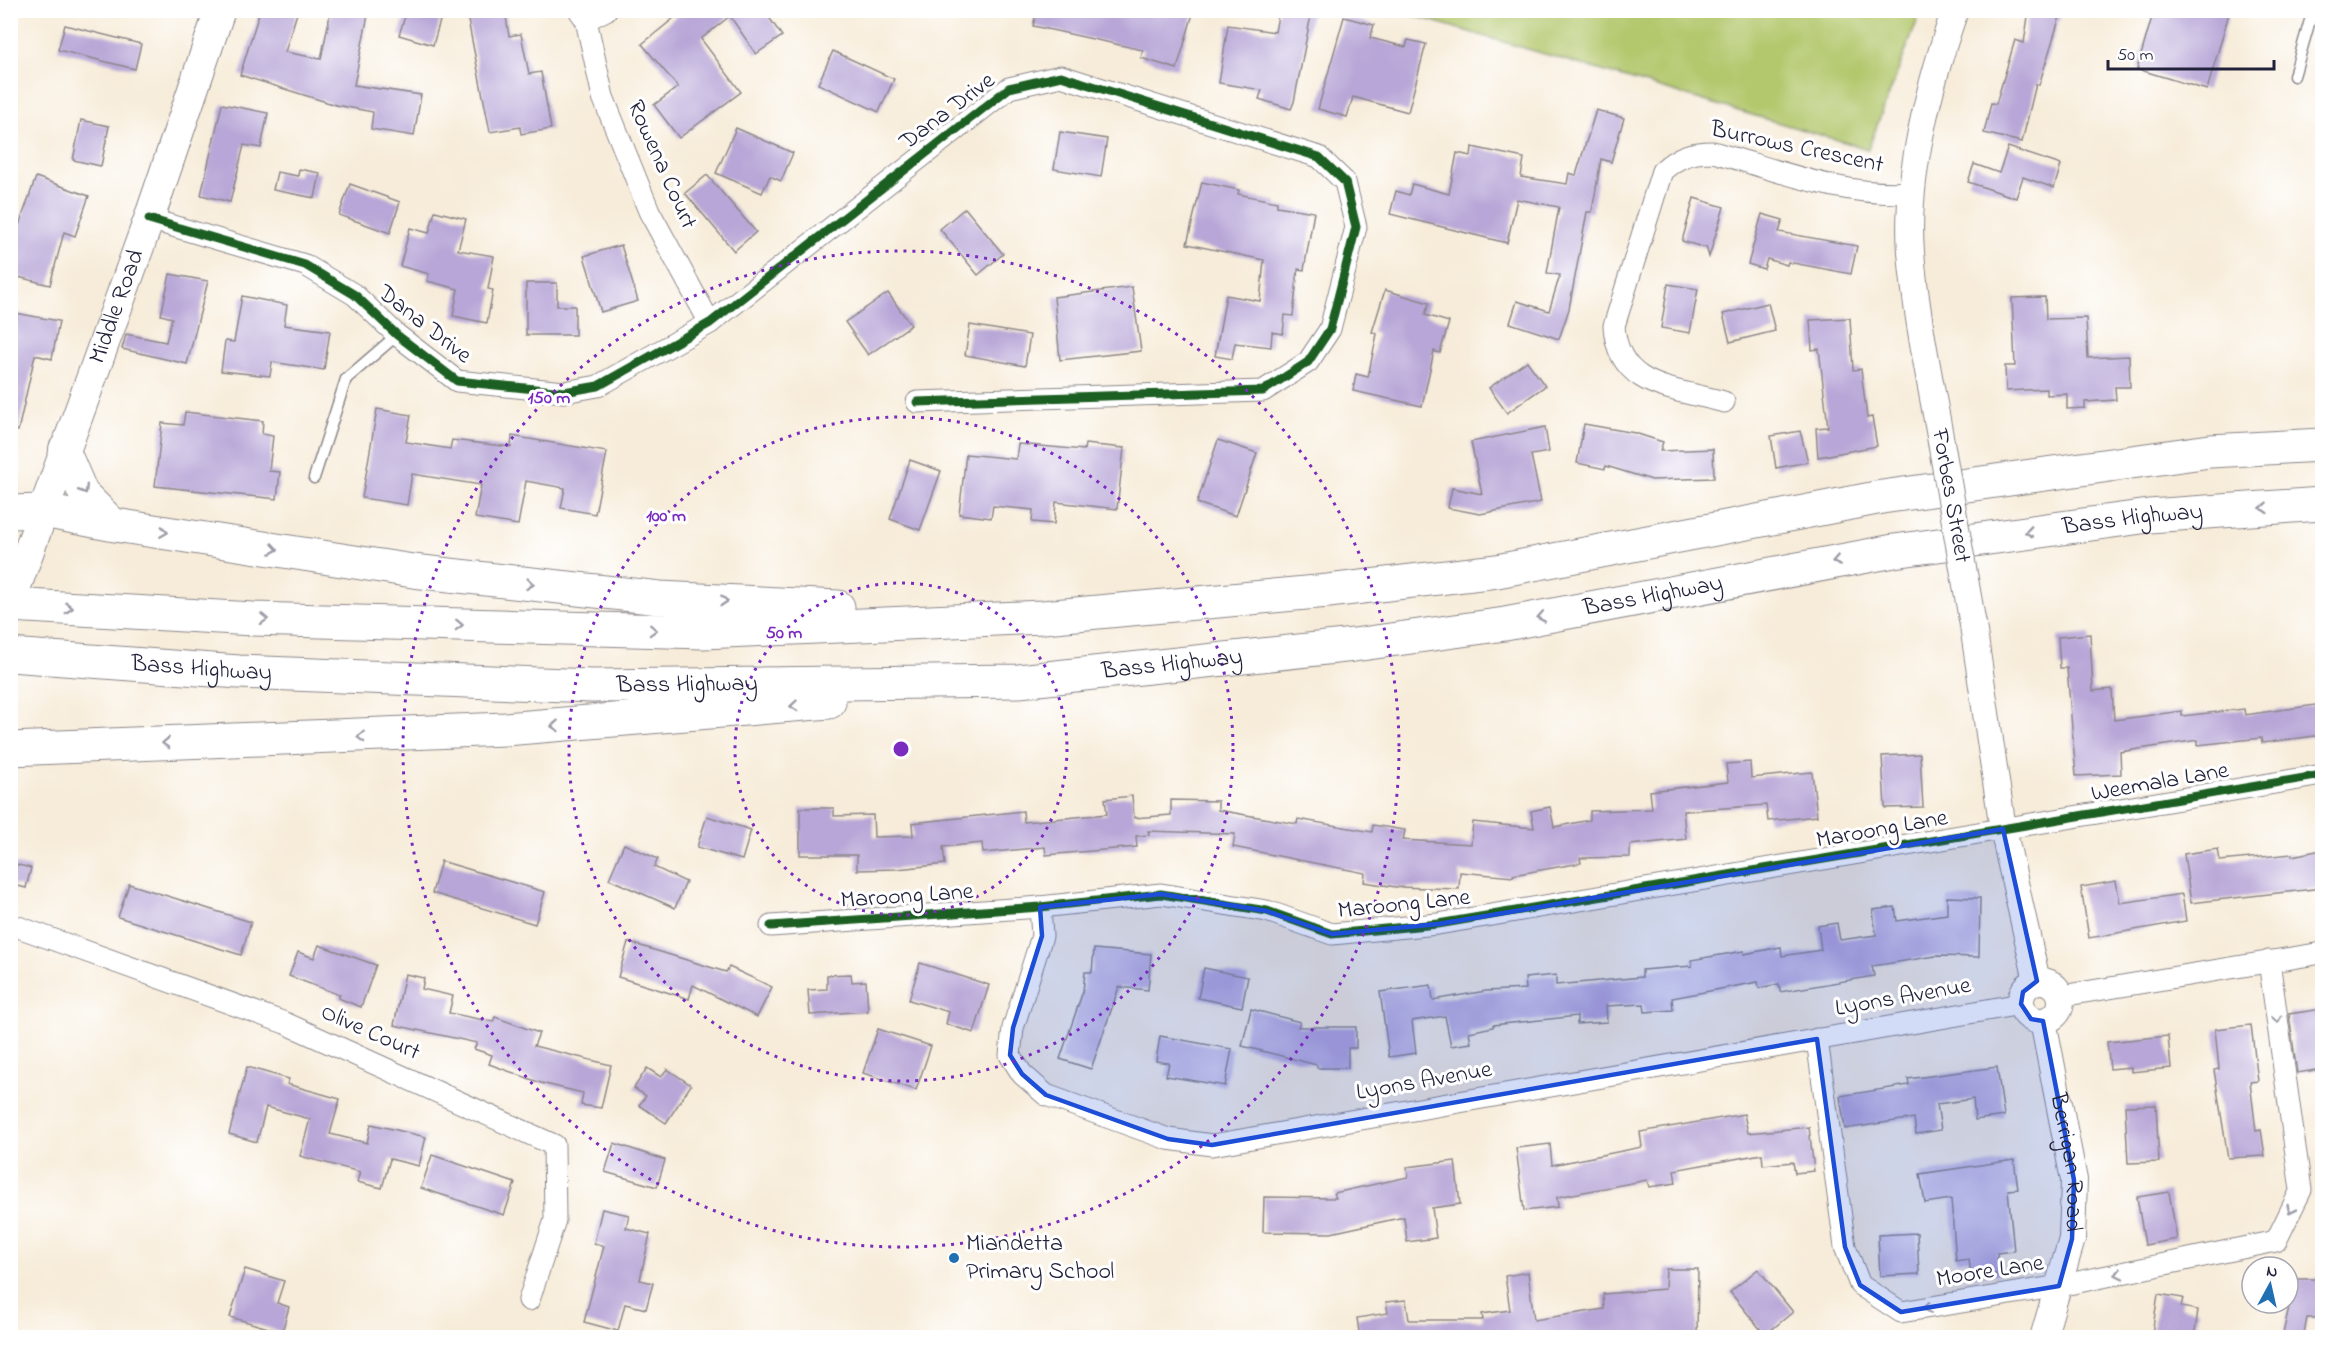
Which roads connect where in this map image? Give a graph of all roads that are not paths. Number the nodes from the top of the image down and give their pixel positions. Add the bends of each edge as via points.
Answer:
1 (220, 10) edge
2 (606, 10) edge
3 (1955, 10) edge
4 (2313, 10) edge
5 (582, 15) edge
6 (2294, 76) dead end
7 (1912, 192) junction
8 (149, 219) junction
9 (710, 323) junction
10 (397, 335) junction
11 (917, 402) dead end
12 (1724, 402) dead end
13 (2322, 445) edge
14 (64, 449) junction
15 (314, 478) dead end
16 (2322, 504) edge
17 (44, 511) junction
18 (10, 512) edge
19 (115, 525) junction
20 (10, 604) edge
21 (1043, 617) junction
22 (10, 655) edge
23 (1019, 681) junction
24 (10, 749) edge
25 (2322, 775) edge
26 (2003, 829) junction
27 (1040, 907) junction
28 (10, 924) edge
29 (771, 926) dead end
30 (2322, 953) edge
31 (2269, 962) junction
32 (2037, 981) junction
33 (2061, 996) junction
34 (2021, 1004) junction
35 (2043, 1021) junction
36 (1817, 1039) junction
37 (2059, 1286) junction
38 (529, 1300) dead end
39 (2043, 1338) edge

1 - 8 main road, Middle Road
2 - 5 street, Rowena Court
3 - 7 street, Forbes Street via 1923,123
4 - 6 lane
5 - 9 street, Rowena Court via 603,97 649,211
7 - 12 street, Burrows Crescent via 1851,190 1713,152 1694,152 1676,158 1662,171 1614,326 1616,347 1626,366 1644,380
7 - 26 street, Forbes Street, bridge via 1911,251
8 - 10 street, Dana Drive via 305,266 355,295
8 - 14 main road, Middle Road
9 - 10 street, Dana Drive via 598,386 564,392 457,381
9 - 11 street, Dana Drive via 1009,88 1061,76 1319,157 1345,182 1356,227 1330,330 1308,362 1263,392
10 - 15 lane via 346,379
13 - 21 highway via 2210,451 1882,497 1497,571
14 - 17 main road, Middle Road
14 -> 19 main road via 83,493
16 -> 23 highway, Bass Highway via 2149,516 1894,550 1482,627 1354,645
17 - 18 highway
17 - 19 highway
17 - 20 main road, Middle Road
19 -> 21 highway via 413,571 660,598
20 -> 21 highway via 253,619 703,632
22 - 23 highway, Bass Highway via 239,672 592,686
23 -> 24 highway via 798,706 506,729
25 - 26 street, Weemala Lane
26 - 27 street, Maroong Lane via 1438,924 1332,934 1267,911 1161,894
26 - 32 street, Forbes Street
27 - 29 street, Maroong Lane
27 - 36 street, Lyons Avenue via 1041,936 1013,1028 1010,1055 1022,1074 1046,1095 1168,1138 1212,1145
28 - 38 street, Olive Court via 285,1023 554,1145 555,1220
30 - 31 street
31 - 33 street
31 -> 37 street, Moore Lane via 2301,1190 2276,1241
32 - 33 street via 2049,982
32 - 34 street via 2023,992
33 - 35 street via 2056,1015
34 - 35 street via 2031,1019
34 - 36 street, Lyons Avenue
35 - 37 street, Berrigan Road via 2074,1180 2072,1239
37 -> 36 street, Moore Lane via 1900,1312 1860,1285 1845,1247
37 - 39 street, Berrigan Road

